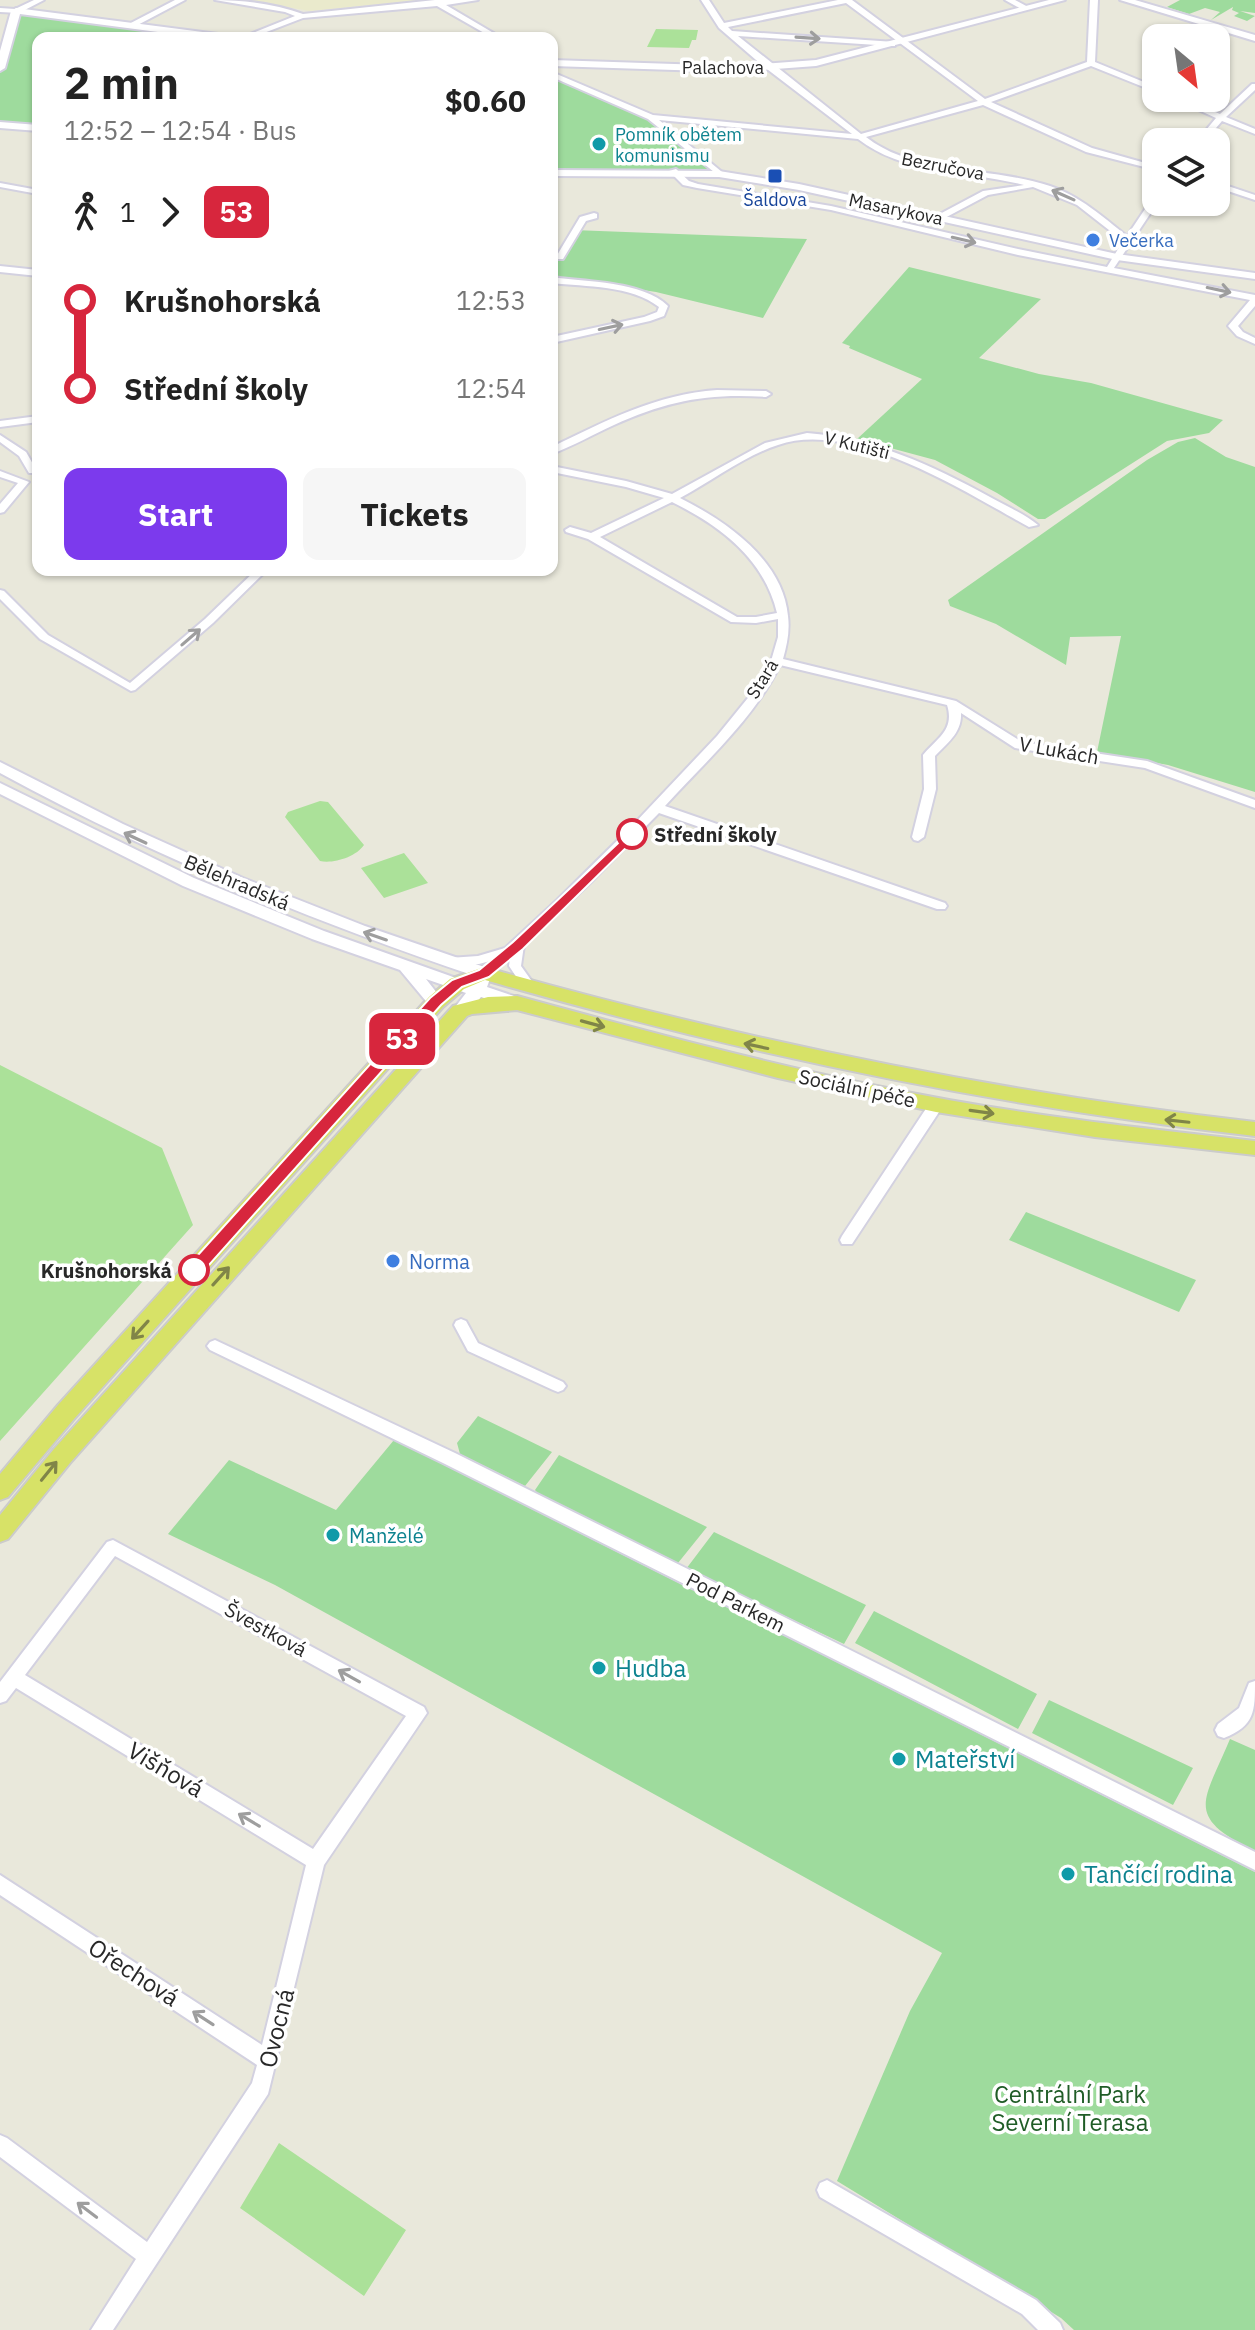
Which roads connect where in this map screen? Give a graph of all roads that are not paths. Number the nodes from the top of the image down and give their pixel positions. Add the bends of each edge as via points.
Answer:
1 (40, 0) edge
2 (181, 0) edge
3 (219, 0) edge
4 (474, 0) edge
5 (705, 0) edge
6 (848, 0) edge
7 (1009, 0) edge
8 (1060, 0) edge
9 (1125, 0) edge
10 (1090, 1) edge
11 (436, 2) edge
12 (1026, 8) junction
13 (0, 10) edge
14 (16, 11) junction
15 (302, 16) junction
16 (129, 26) junction
17 (722, 26) junction
18 (178, 32) edge
19 (260, 32) edge
20 (488, 32) edge
21 (730, 33) junction
22 (1255, 38) edge
23 (903, 42) junction
24 (892, 44) junction
25 (558, 63) edge
26 (1091, 63) junction
27 (0, 68) edge
28 (772, 68) junction
29 (558, 77) edge
30 (1142, 84) edge
31 (1255, 86) edge
32 (984, 102) junction
33 (1209, 112) edge
34 (651, 117) junction
35 (1221, 117) junction
36 (0, 125) edge
37 (32, 128) edge
38 (1212, 128) edge
39 (1255, 132) edge
40 (858, 137) junction
41 (1142, 164) edge
42 (673, 171) junction
43 (558, 173) edge
44 (719, 174) junction
45 (1034, 184) junction
46 (0, 185) edge
47 (1230, 189) edge
48 (32, 191) edge
49 (1255, 198) edge
50 (594, 216) dead end
51 (1144, 216) edge
52 (939, 218) junction
53 (1127, 240) junction
54 (560, 257) dead end
55 (1117, 257) junction
56 (1110, 268) junction
57 (0, 269) edge
58 (32, 272) edge
59 (1255, 276) edge
60 (558, 281) edge
61 (1255, 299) edge
62 (558, 339) edge
63 (1255, 341) edge
64 (766, 394) dead end
65 (32, 420) edge
66 (0, 424) edge
67 (0, 438) edge
68 (558, 448) edge
69 (558, 470) edge
70 (32, 471) dead end
71 (0, 474) edge
72 (673, 498) junction
73 (0, 510) edge
74 (1033, 525) dead end
75 (570, 530) dead end
76 (592, 537) junction
77 (255, 576) edge
78 (0, 593) edge
79 (783, 615) junction
80 (777, 661) junction
81 (952, 703) junction
82 (0, 767) edge
83 (0, 788) edge
84 (1255, 804) edge
85 (657, 808) junction
86 (918, 837) dead end
87 (941, 906) dead end
88 (518, 945) junction
89 (449, 962) junction
90 (402, 965) junction
91 (471, 984) junction
92 (524, 995) junction
93 (436, 1002) junction
94 (460, 1011) junction
95 (936, 1105) junction
96 (1255, 1129) edge
97 (1255, 1148) edge
98 (847, 1240) dead end
99 (461, 1325) dead end
100 (215, 1346) dead end
101 (558, 1386) dead end
102 (0, 1490) edge
103 (0, 1532) edge
104 (15, 1678) junction
105 (1255, 1689) edge
106 (0, 1695) edge
107 (418, 1713) joint
108 (1224, 1730) dead end
109 (316, 1861) junction
110 (1255, 1861) edge
111 (0, 1884) edge
112 (268, 2061) junction
113 (0, 2145) edge
114 (827, 2190) dead end
115 (150, 2257) junction
116 (101, 2330) edge
117 (1053, 2330) edge

1 - 14 street
2 - 16 street
3 - 15 street
4 - 11 street
5 - 17 street, Bezručova
6 - 17 street
6 - 23 street
7 - 12 street
8 - 12 street, Palachova
9 - 22 street
10 - 26 street
11 - 15 street
11 - 20 street
12 - 23 street, Palachova
13 - 14 street
14 - 16 street
14 - 27 street
15 - 19 street
16 - 18 street
17 - 21 street, Bezručova
21 -> 24 street, Palachova
21 - 28 street, Bezručova
23 - 24 street, Palachova
23 - 32 street
24 - 28 street, Palachova
25 - 28 street, Palachova
26 - 30 street
26 - 32 street
28 - 40 street, Bezručova
29 - 34 street
31 - 35 street
32 - 40 street
32 - 41 street via 1089,150
33 - 35 street
34 - 40 street
34 - 44 street
35 - 38 street
35 - 39 street
36 - 37 street
40 - 45 street, Bezručova via 876,149 924,165
42 - 43 street, Masarykova
42 - 44 street, Masarykova
42 -> 56 street, Masarykova via 697,186 831,208
44 - 52 street, Masarykova
45 - 52 street via 986,193
53 -> 45 street, Bezručova via 1080,203
46 - 48 street
47 - 49 street
50 - 54 street via 583,219
51 - 53 street
52 - 55 street, Masarykova
53 - 55 street
55 - 56 street
55 - 59 street, Masarykova
56 -> 61 street, Masarykova
57 - 58 street
62 -> 60 street via 647,319 661,314 664,306 634,293
61 - 63 street via 1233,326
64 - 68 street via 709,393 655,405
65 - 66 street
67 - 70 street via 23,454
69 - 72 street, Stará
71 - 73 street via 24,482
72 - 74 street, V Kutišti via 778,440 810,435 833,437 927,467
72 - 76 street, V Kutišti
72 - 79 street, Stará via 722,526 757,556 778,588
75 - 76 street
76 - 79 street via 735,620
78 -> 77 street via 44,637 131,688
79 - 80 street, Stará
80 - 81 street, V Lukách
80 - 85 street, Stará via 717,742
81 - 84 street, V Lukách via 1019,745 1147,765
81 - 86 street via 958,717 955,729 929,755 930,789
89 -> 82 street, Bělehradská via 194,865
83 - 90 street, Bělehradská via 172,876
85 - 87 street
85 - 88 street, Stará
88 - 89 street, Stará via 479,960
88 - 91 street, Stará
88 - 92 street via 515,966
89 - 91 street, Bělehradská
90 - 91 street, Bělehradská
90 - 93 street, Bělehradská
91 - 92 main road, Sociální péče
91 - 93 main road
91 - 94 street
92 - 94 main road
92 -> 95 main road, Sociální péče via 714,1057
96 -> 92 main road, Sociální péče via 931,1084
93 -> 102 main road
103 -> 94 main road via 72,1444
95 -> 97 main road, Sociální péče
95 - 98 street
99 - 101 street via 473,1347
100 - 110 street, Pod Parkem
104 - 106 street
107 -> 104 street, Švestková via 113,1547
109 -> 104 street, Višňová
105 - 108 street via 1246,1713
107 - 109 street, Ovocná
109 - 112 street, Ovocná
112 -> 111 street, Ořechová
112 - 115 street, Ovocná via 261,2087
115 -> 113 street
114 - 117 street via 1029,2307
115 - 116 street, Ovocná

